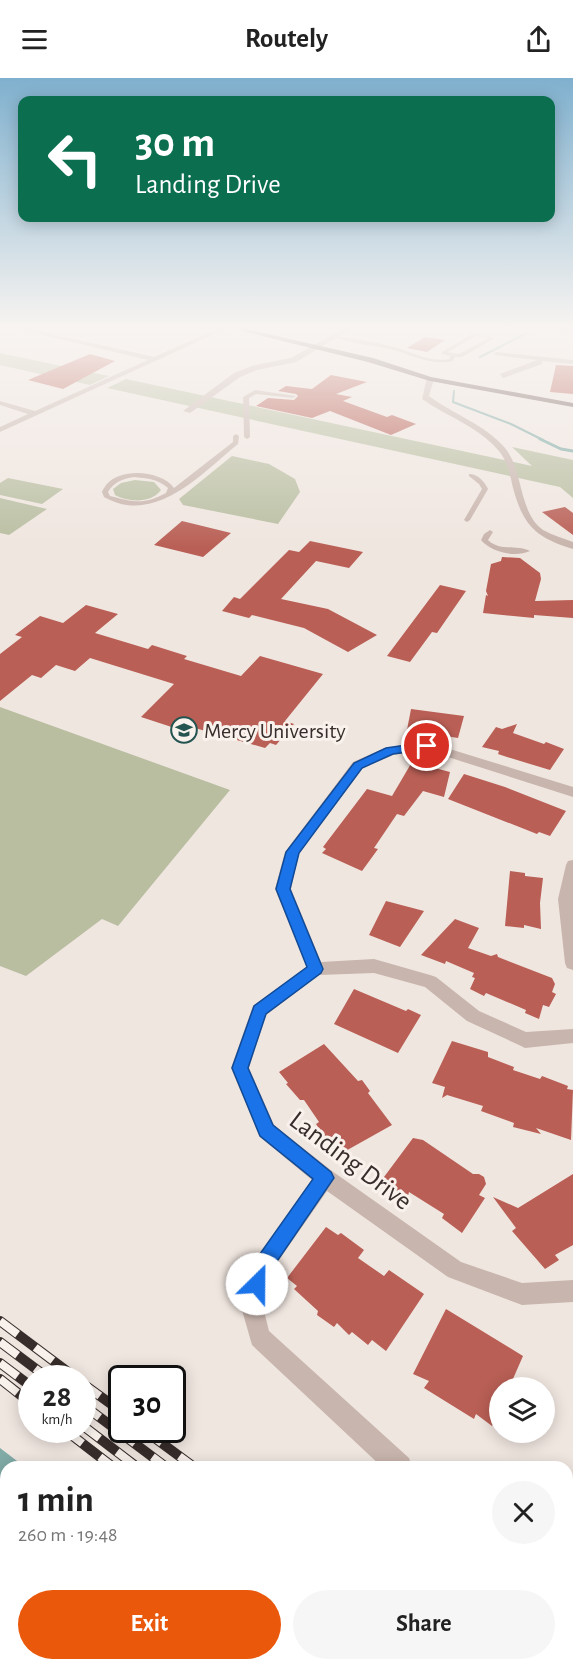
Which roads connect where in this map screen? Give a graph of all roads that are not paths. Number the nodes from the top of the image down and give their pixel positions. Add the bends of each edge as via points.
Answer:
1 (69, 399) edge
2 (203, 399) edge
3 (246, 399) edge
4 (428, 399) edge
5 (542, 399) edge
6 (0, 403) edge
7 (573, 405) edge
8 (187, 411) dead end
9 (36, 414) junction
10 (0, 430) edge
11 (236, 436) dead end
12 (247, 437) dead end
13 (471, 475) dead end
14 (169, 493) junction
15 (467, 520) dead end
16 (490, 532) dead end
17 (573, 546) edge
18 (526, 551) dead end
19 (573, 792) edge
20 (573, 865) edge
21 (573, 963) edge
22 (316, 969) junction
23 (573, 1036) edge
24 (325, 1178) junction
25 (573, 1291) edge
26 (394, 1461) edge

1 - 9 street
2 - 8 street
3 - 12 lane
4 - 17 street via 500,447 515,470 522,506 538,530
5 - 7 main road
6 - 9 street
9 - 10 street
11 - 14 lane via 236,443
13 - 15 lane via 485,489
14 - 14 lane via 168,484 146,476 118,480 105,492 107,497 140,504 156,502
16 - 18 lane via 484,540 487,545
19 - 22 street via 427,746 390,751 358,765 292,852 283,889
20 - 21 street via 566,899
22 - 23 street via 374,966 430,982 473,1016 525,1040
22 - 24 street, Landing Drive via 259,1011 240,1068 267,1131
24 - 25 street, Landing Drive via 455,1270 522,1294
24 - 26 street via 263,1265 251,1303 260,1337

